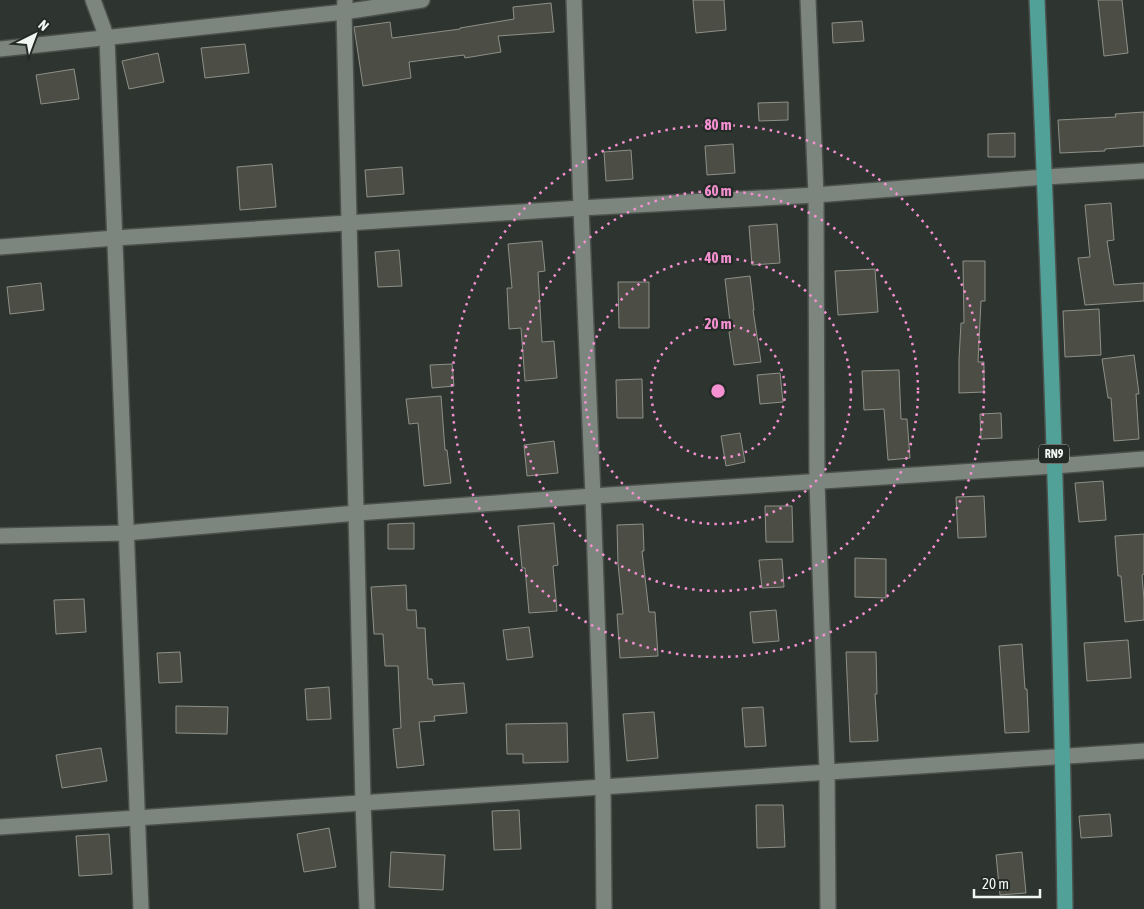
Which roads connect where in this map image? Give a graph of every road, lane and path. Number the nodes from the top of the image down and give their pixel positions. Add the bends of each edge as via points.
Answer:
1 (93, 0) edge
2 (422, 0) edge
3 (574, 0) edge
4 (808, 0) edge
5 (1037, 0) edge
6 (345, 6) edge
7 (107, 38) junction
8 (0, 49) edge
9 (1144, 171) edge
10 (1045, 177) junction
11 (816, 195) junction
12 (580, 208) junction
13 (350, 223) junction
14 (115, 238) junction
15 (0, 246) edge
16 (1144, 459) edge
17 (1054, 466) junction
18 (817, 482) junction
19 (593, 496) junction
20 (357, 513) junction
21 (126, 533) junction
22 (0, 536) edge
23 (1144, 751) edge
24 (1063, 756) junction
25 (827, 772) junction
26 (603, 786) junction
27 (364, 802) junction
28 (138, 817) junction
29 (0, 827) edge
30 (141, 909) edge
31 (367, 909) edge
32 (604, 909) edge
33 (828, 909) edge
34 (1066, 909) edge

1 - 7 street
2 - 6 street
3 - 12 street
4 - 11 street
5 - 10 main road, RN9
6 - 7 street
6 - 13 street
7 - 8 street
7 - 14 street
9 - 10 street
10 - 11 street
10 - 17 main road, RN9
11 - 12 street
11 - 18 street
12 - 13 street
12 - 19 street
13 - 14 street
13 - 20 street
14 - 15 street
14 - 21 street
16 - 17 street
17 - 18 street
17 - 24 main road, RN9
18 - 19 street
18 - 25 street
19 - 20 street
19 - 26 street
20 - 21 street
20 - 27 street
21 - 22 street
21 - 28 street
23 - 24 street
24 - 25 street
24 - 34 main road, RN9
25 - 26 street
25 - 33 street
26 - 27 street
26 - 32 street
27 - 28 street
27 - 31 street
28 - 29 street
28 - 30 street

